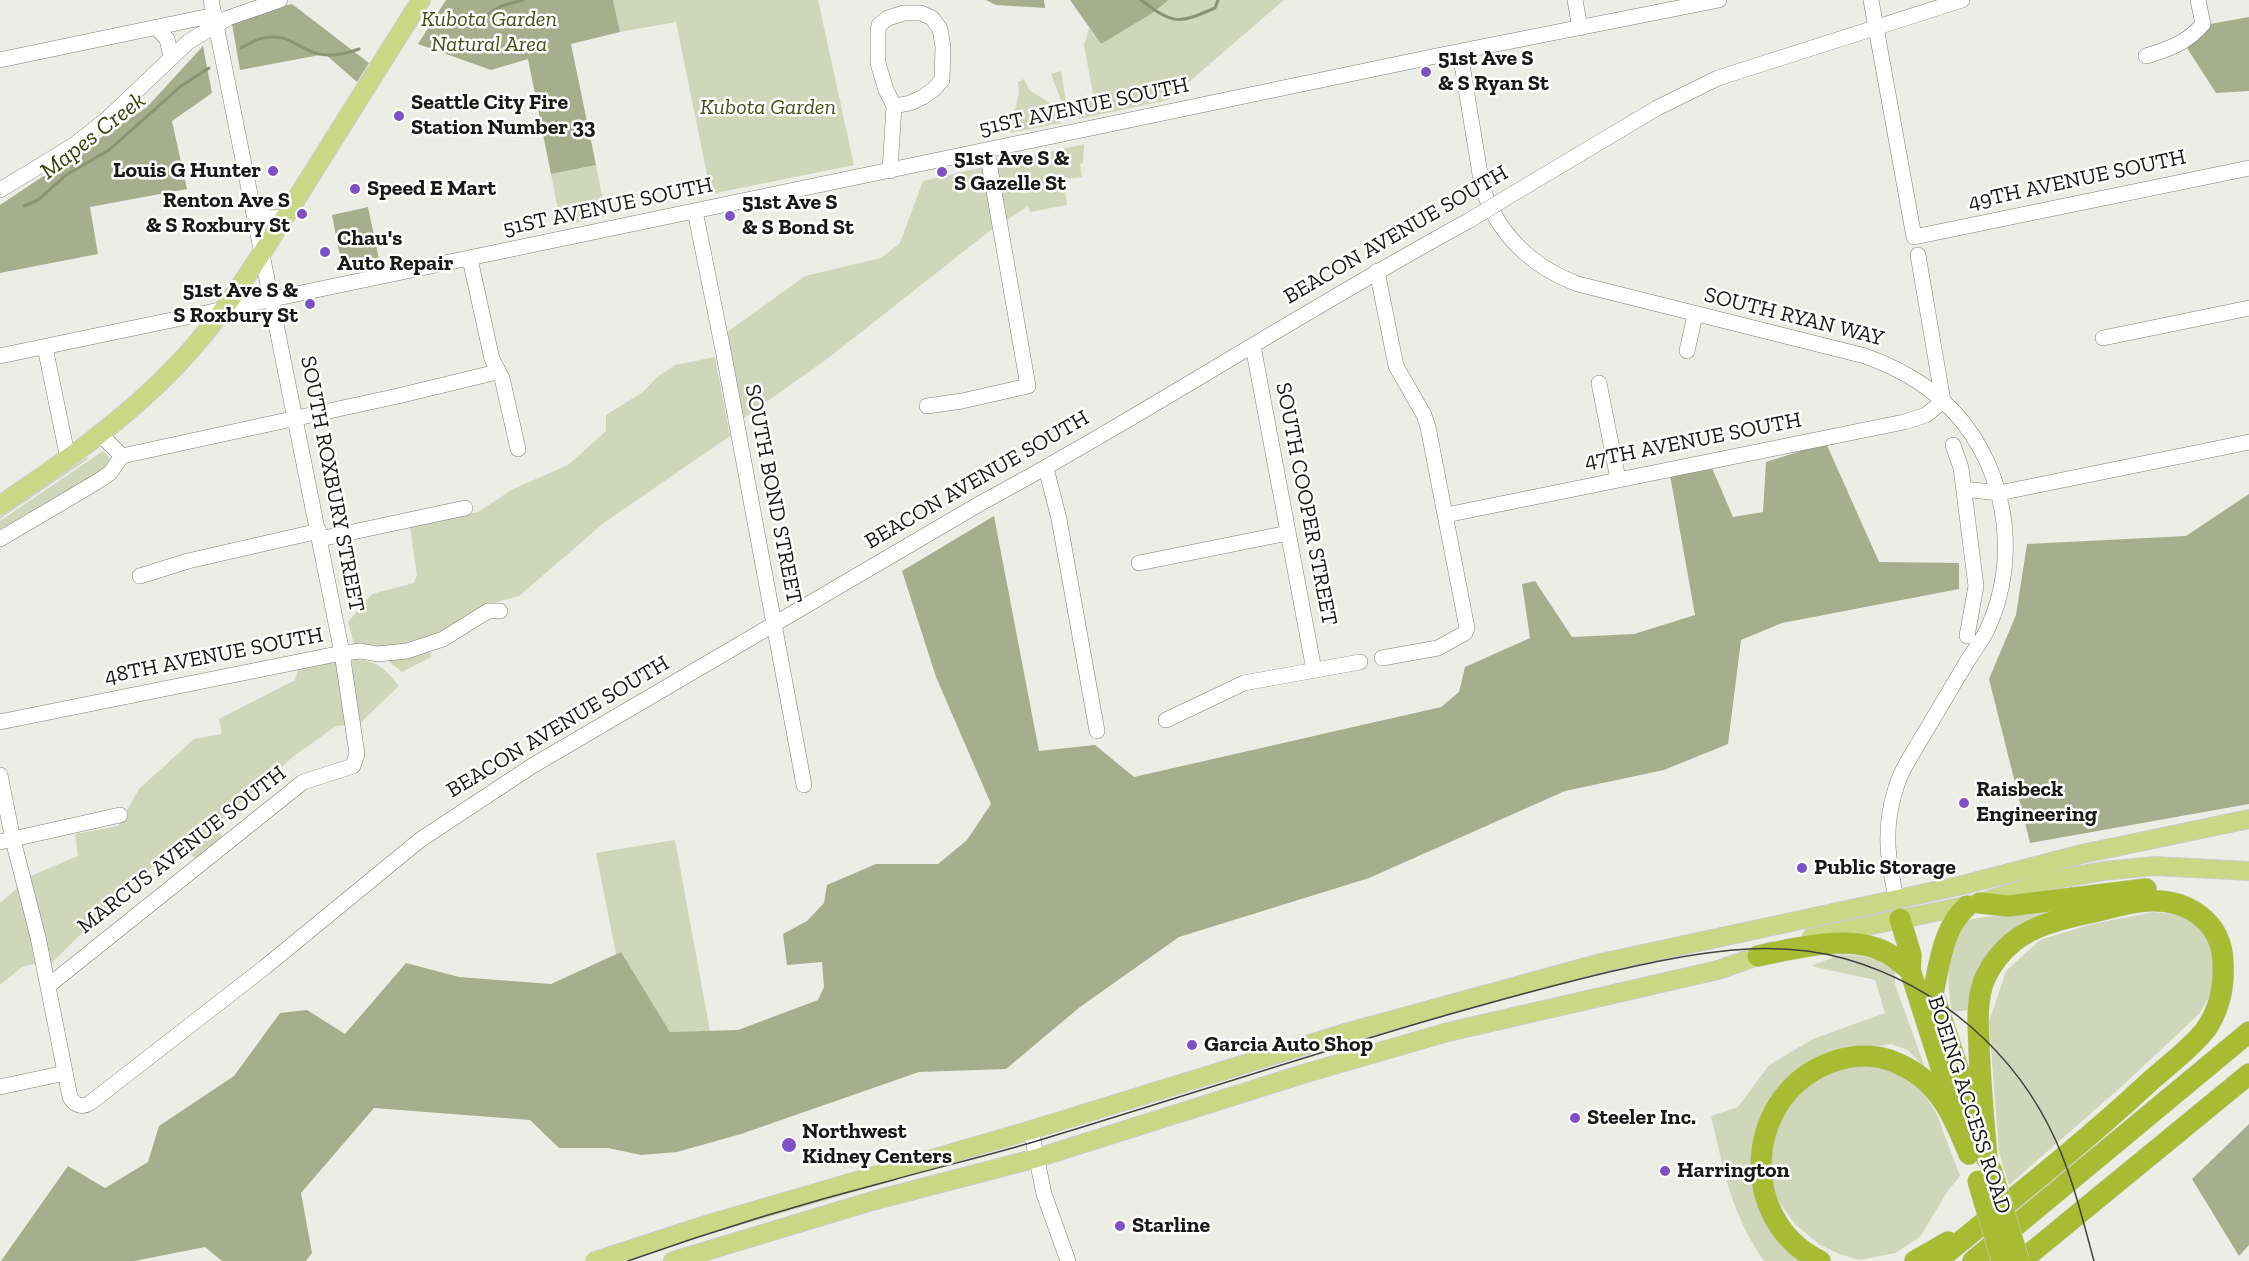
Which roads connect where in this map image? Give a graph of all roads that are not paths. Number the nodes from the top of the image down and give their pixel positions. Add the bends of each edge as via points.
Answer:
1 (280, 0) edge
2 (421, 0) edge
3 (1575, 0) edge
4 (1719, 0) edge
5 (1871, 0) edge
6 (1962, 0) edge
7 (2198, 0) edge
8 (214, 13) edge
9 (156, 27) junction
10 (1580, 28) junction
11 (1876, 28) junction
12 (1460, 52) junction
13 (171, 57) junction
14 (2146, 57) dead end
15 (0, 60) edge
16 (894, 106) junction
17 (987, 151) junction
18 (2249, 168) edge
19 (890, 171) junction
20 (0, 190) edge
21 (255, 211) junction
22 (695, 211) junction
23 (285, 217) junction
24 (263, 252) junction
25 (1918, 255) dead end
26 (470, 259) junction
27 (1377, 271) junction
28 (273, 300) junction
29 (2249, 308) edge
30 (224, 310) junction
31 (1695, 315) junction
32 (2103, 338) dead end
33 (1253, 346) junction
34 (45, 347) junction
35 (1687, 351) dead end
36 (0, 356) edge
37 (497, 372) junction
38 (1599, 383) dead end
39 (1943, 401) junction
40 (927, 406) dead end
41 (296, 418) junction
42 (101, 435) junction
43 (2249, 442) edge
44 (1953, 445) dead end
45 (518, 449) dead end
46 (122, 456) junction
47 (68, 459) junction
48 (1046, 468) junction
49 (1618, 479) junction
50 (1964, 489) junction
51 (1999, 493) junction
52 (0, 504) edge
53 (465, 508) dead end
54 (1446, 515) junction
55 (1288, 533) junction
56 (320, 535) junction
57 (0, 538) edge
58 (1139, 563) dead end
59 (140, 576) dead end
60 (500, 611) dead end
61 (775, 625) junction
62 (1967, 636) dead end
63 (342, 653) junction
64 (1382, 658) dead end
65 (1360, 662) dead end
66 (1314, 670) junction
67 (1166, 720) dead end
68 (0, 722) edge
69 (1097, 731) dead end
70 (352, 766) joint
71 (0, 775) edge
72 (804, 785) dead end
73 (120, 814) dead end
74 (2249, 819) edge
75 (7, 841) edge
76 (2249, 871) edge
77 (1896, 898) junction
78 (1973, 904) junction
79 (1900, 919) junction
80 (1758, 956) junction
81 (1911, 963) junction
82 (48, 986) junction
83 (1933, 993) junction
84 (2249, 1020) edge
85 (2205, 1030) junction
86 (2249, 1032) edge
87 (65, 1073) junction
88 (2249, 1074) edge
89 (0, 1086) edge
90 (2125, 1104) junction
91 (1031, 1130) junction
92 (1037, 1158) junction
93 (1981, 1166) junction
94 (2028, 1185) junction
95 (595, 1261) edge
96 (673, 1261) edge
97 (1068, 1261) edge
98 (1820, 1261) edge
99 (1915, 1261) edge
100 (1937, 1261) edge
101 (1973, 1261) edge
102 (2002, 1261) edge
103 (2020, 1261) edge

1 - 8 street via 242,12
2 - 23 main road
3 - 10 street
4 - 10 street, 51ST AVENUE SOUTH
5 - 11 street
6 - 11 street, BEACON AVENUE SOUTH
7 - 14 street via 2203,24 2178,46
8 - 9 street
8 - 13 street
8 - 21 street, SOUTH ROXBURY STREET
9 - 13 street via 167,39
9 - 15 street
10 - 12 street, 51ST AVENUE SOUTH
11 - 18 street, 49TH AVENUE SOUTH via 1914,237
11 - 27 street, BEACON AVENUE SOUTH, bridge via 1719,78 1657,108
12 - 17 street, 51ST AVENUE SOUTH
12 - 31 street, SOUTH RYAN WAY via 1482,186 1488,204 1515,244 1536,263 1571,281
13 - 20 street via 74,145
16 - 16 street via 923,97 942,80 940,29 932,18 921,13 896,15 879,25 878,63
16 - 19 street
17 - 19 street, 51ST AVENUE SOUTH
17 - 40 street via 1028,386
19 - 22 street, 51ST AVENUE SOUTH
21 - 23 street via 270,218
21 - 24 street, SOUTH ROXBURY STREET
22 - 26 street, 51ST AVENUE SOUTH
22 - 61 street, SOUTH BOND STREET
23 - 24 main road
24 - 28 street, SOUTH ROXBURY STREET
24 - 30 main road
25 - 39 street
26 - 28 street, 51ST AVENUE SOUTH
26 - 37 street
27 - 33 street, BEACON AVENUE SOUTH
27 - 54 street via 1396,365 1424,415
28 - 30 street, 51ST AVENUE SOUTH
28 - 41 street, SOUTH ROXBURY STREET
29 - 32 street
30 - 34 street, 51ST AVENUE SOUTH
30 - 42 main road via 180,363
31 - 35 street
31 - 39 street, SOUTH RYAN WAY via 1891,365
33 - 48 street, BEACON AVENUE SOUTH
33 - 55 street, SOUTH COOPER STREET
34 - 36 street, 51ST AVENUE SOUTH
34 - 47 street
37 - 41 street
37 - 45 street via 502,378
38 - 49 street
39 - 49 street, 47TH AVENUE SOUTH via 1926,415 1904,422
39 - 51 street, SOUTH RYAN WAY via 1977,443
41 - 46 street
41 - 56 street, SOUTH ROXBURY STREET
42 - 46 street
42 - 47 main road
43 - 51 street
44 - 50 street
46 - 57 street via 110,473
47 - 52 main road
48 - 61 street, BEACON AVENUE SOUTH
48 - 69 street via 1059,519
49 - 54 street, 47TH AVENUE SOUTH
50 - 51 street
50 - 62 street via 1976,586
51 - 77 street, SOUTH RYAN WAY via 2005,554 1994,611 1895,789 1887,842
53 - 56 street
54 - 64 street via 1465,633 1438,648
55 - 58 street
55 - 66 street, SOUTH COOPER STREET
56 - 59 street via 188,561
56 - 63 street, SOUTH ROXBURY STREET
60 - 63 street, 48TH AVENUE SOUTH via 488,611 443,639 407,651
61 - 72 street, SOUTH BOND STREET
61 - 87 street, BEACON AVENUE SOUTH via 532,766 437,828 90,1103 76,1105 70,1097
63 - 68 street, 48TH AVENUE SOUTH
63 - 70 street, SOUTH ROXBURY STREET via 357,754
65 - 66 street
66 - 67 street via 1244,683
70 - 82 street, MARCUS AVENUE SOUTH via 303,782
71 - 75 street
73 - 75 street
74 - 77 main road
75 - 82 street via 38,938
76 - 78 main road via 2155,866 2104,871 2047,881
77 - 79 main road, BOEING ACCESS ROAD
77 - 91 main road via 1601,963 1342,1034
78 - 79 main road
78 - 83 highway via 1956,917 1945,941
78 - 85 highway via 2008,906 2148,889 2194,896 2217,916 2226,930 2234,960 2233,993 2224,1011
79 - 80 main road via 1808,938
79 - 81 highway, BOEING ACCESS ROAD
80 - 81 highway via 1806,945 1859,945
80 - 92 main road via 1718,970 1448,1032
81 - 83 highway, BOEING ACCESS ROAD via 1923,963
81 - 93 highway, BOEING ACCESS ROAD
82 - 87 street
83 - 93 highway, BOEING ACCESS ROAD
84 - 90 highway
85 - 90 highway
85 - 93 highway via 2222,990 2223,959 2215,931 2193,909 2170,902 2139,902 2067,919 2022,936 2002,952 1986,977 1979,998
86 - 101 highway
87 - 89 street
88 - 103 highway
90 - 94 highway
91 - 92 street
91 - 95 main road
92 - 96 main road via 872,1201
92 - 97 street via 1044,1194
93 - 98 highway via 1945,1103 1905,1066 1868,1055 1839,1060 1815,1070 1787,1094 1773,1114 1764,1138 1761,1169 1766,1201 1781,1228 1801,1250
93 - 102 highway, BOEING ACCESS ROAD, bridge
93 - 103 highway, BOEING ACCESS ROAD, bridge
94 - 99 highway
94 - 100 highway

